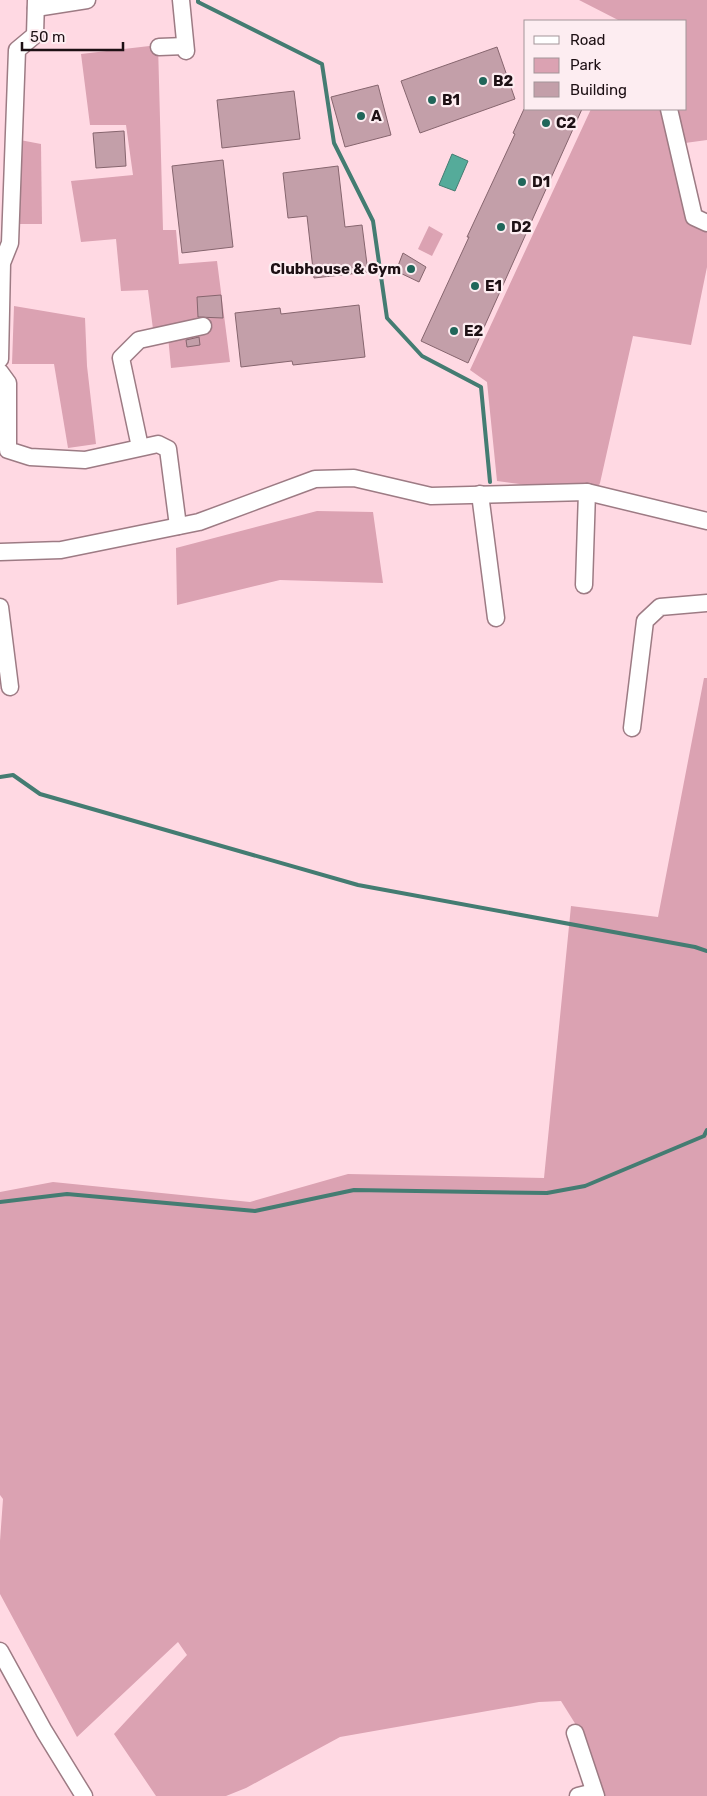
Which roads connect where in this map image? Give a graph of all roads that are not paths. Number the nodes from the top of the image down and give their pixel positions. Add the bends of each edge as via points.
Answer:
1 (87, 0) edge
2 (180, 0) edge
3 (36, 4) edge
4 (159, 47) dead end
5 (669, 110) edge
6 (707, 223) edge
7 (203, 326) dead end
8 (0, 359) edge
9 (0, 372) edge
10 (140, 448) junction
11 (4, 451) edge
12 (586, 492) junction
13 (480, 494) junction
14 (707, 521) edge
15 (178, 526) junction
16 (0, 552) edge
17 (584, 585) dead end
18 (707, 603) edge
19 (0, 607) edge
20 (496, 618) dead end
21 (10, 688) dead end
22 (632, 728) dead end
23 (0, 1652) edge
24 (575, 1733) dead end
25 (595, 1794) edge
26 (84, 1796) edge
27 (578, 1796) edge

1 - 3 street
2 - 4 street via 185,48
3 - 8 street via 35,36 16,50 10,243 2,263
5 - 6 street via 694,217
7 - 10 street via 139,340 121,358
9 - 11 street via 8,383
10 - 11 street via 85,460 30,458
10 - 15 street via 158,444 168,449
12 - 13 street
12 - 14 street
12 - 17 street
13 - 15 street via 431,496 354,478 315,479 199,522
13 - 20 street
15 - 16 street via 61,550
18 - 22 street via 660,607 645,621
19 - 21 street
23 - 26 street
24 - 25 street
25 - 27 street

